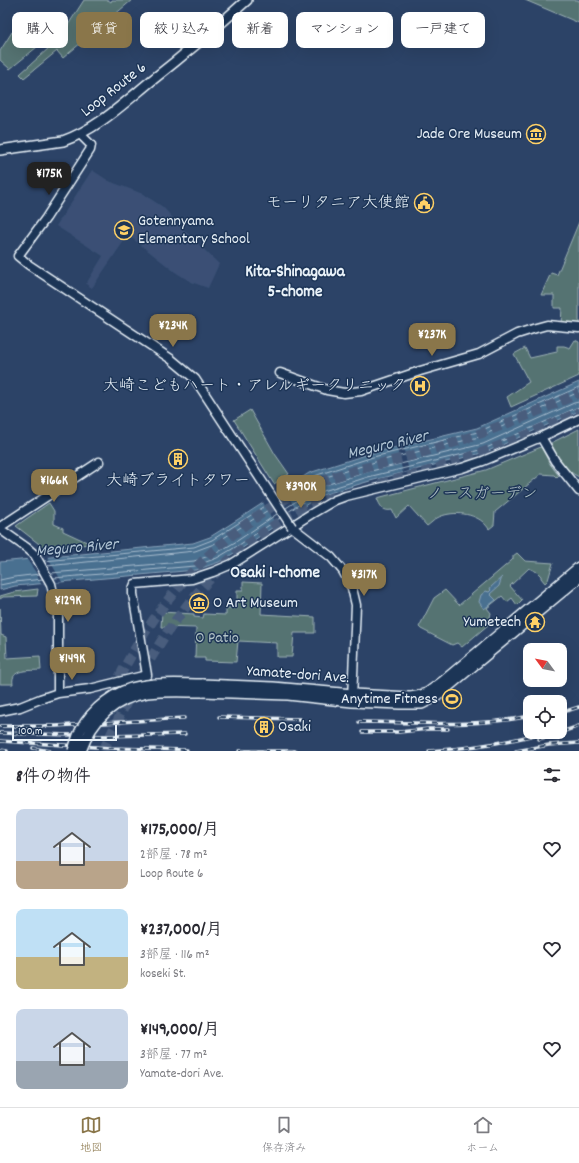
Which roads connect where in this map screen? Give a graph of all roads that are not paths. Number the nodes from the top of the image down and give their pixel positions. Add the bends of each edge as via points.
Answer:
1 (247, 0) edge
2 (80, 134) junction
3 (0, 150) edge
4 (579, 328) edge
5 (280, 373) dead end
6 (579, 419) edge
7 (541, 437) junction
8 (99, 462) dead end
9 (579, 491) edge
10 (292, 527) junction
11 (0, 528) edge
12 (579, 567) edge
13 (579, 578) edge
14 (202, 688) junction
15 (58, 693) junction
16 (352, 698) junction
17 (0, 711) edge
18 (73, 751) edge
19 (81, 751) edge

1 - 2 main road, Loop Route 6 via 102,121
2 - 3 main road, Loop Route 6 via 63,141
2 - 10 street, bridge via 91,145 90,150 18,256 171,359 195,379
4 - 5 street via 547,325 536,328 517,334 479,354 361,391 344,393 327,390
6 - 7 street
7 - 9 street via 555,461
7 - 10 street via 462,468 346,496
8 - 11 street
10 - 15 street via 232,564 213,572 192,579 135,584 133,594 147,675
10 - 16 street via 331,557 343,571 352,588 356,605
11 - 15 street via 32,551 51,584 58,614
12 - 16 main road, Yamate-dori Ave. via 428,693 417,696
13 - 16 main road, Yamate-dori Ave. via 432,700 422,704 400,704
14 - 16 main road, Yamate-dori Ave.
14 - 18 main road, Yamate-dori Ave., bridge via 150,684 118,694 102,704 90,717 80,731
14 - 19 main road, Yamate-dori Ave., bridge via 146,694 120,702 95,723
15 - 17 street via 20,707

